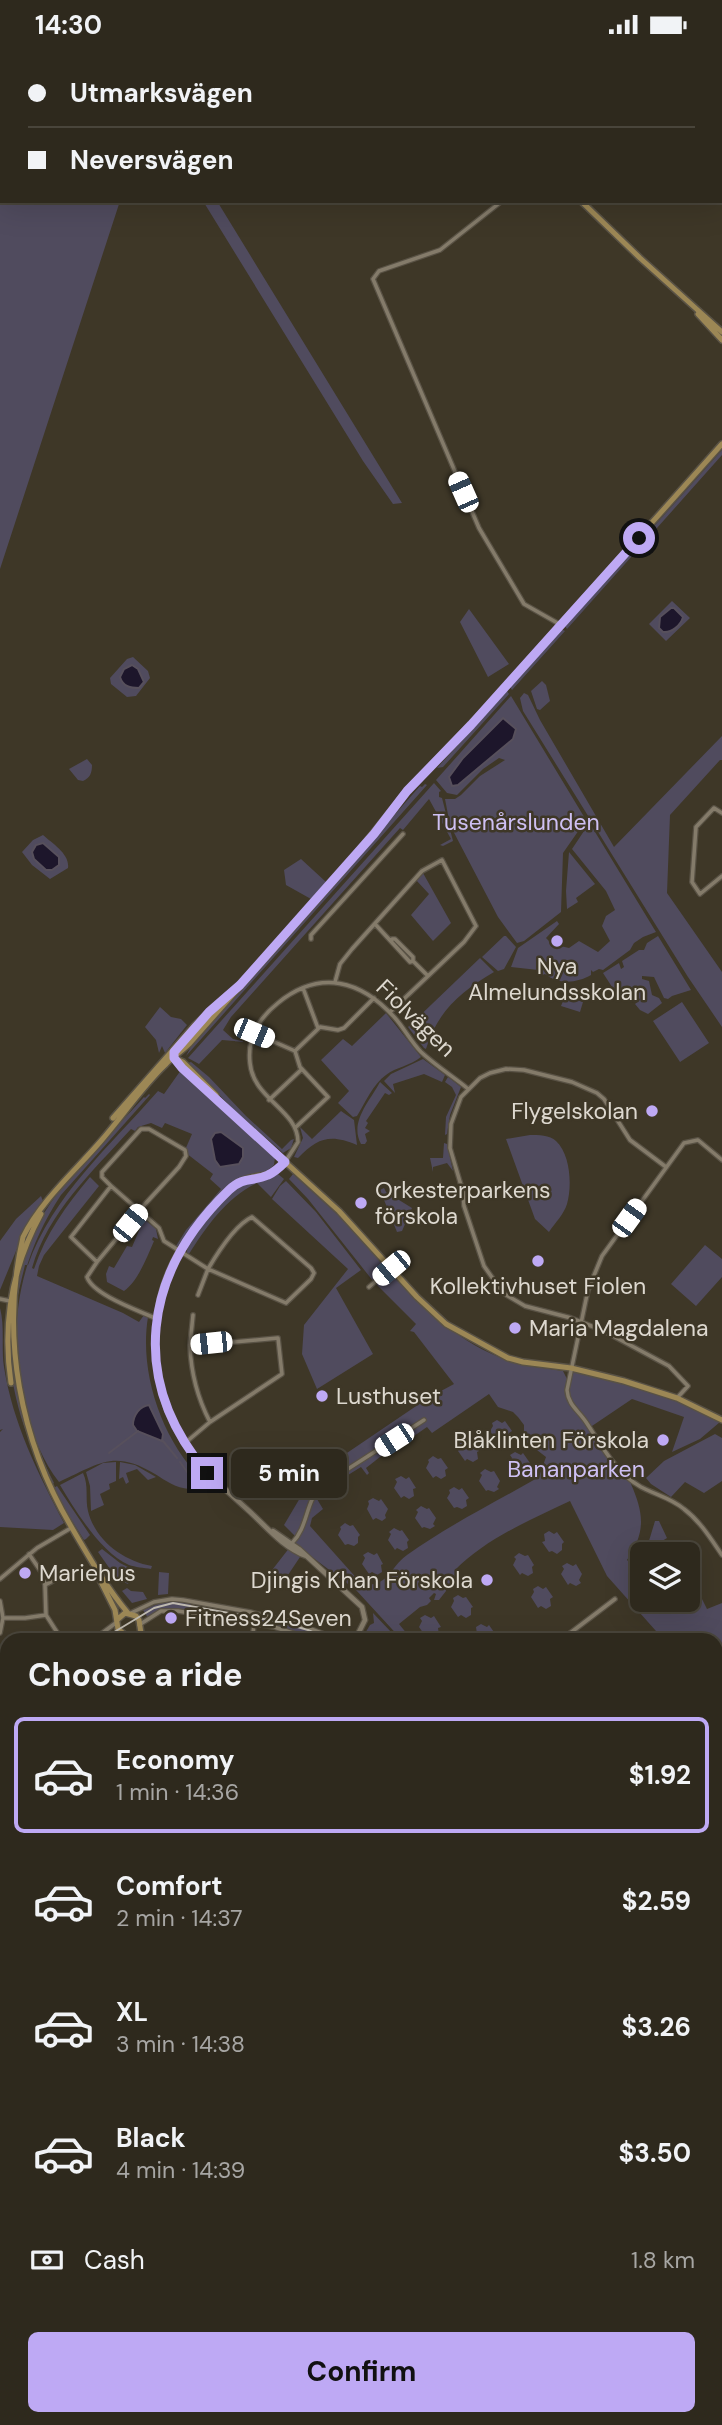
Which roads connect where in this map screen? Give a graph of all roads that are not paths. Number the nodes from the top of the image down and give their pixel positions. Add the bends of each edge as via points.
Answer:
1 (499, 203) edge
2 (583, 203) edge
3 (686, 300) junction
4 (722, 332) edge
5 (722, 341) edge
6 (722, 445) edge
7 (561, 625) junction
8 (722, 813) edge
9 (403, 834) dead end
10 (722, 876) edge
11 (375, 924) junction
12 (311, 939) dead end
13 (428, 976) junction
14 (335, 982) junction
15 (240, 985) junction
16 (303, 988) junction
17 (374, 998) junction
18 (209, 1012) junction
19 (390, 1012) junction
20 (318, 1029) junction
21 (254, 1033) junction
22 (189, 1044) junction
23 (295, 1051) junction
24 (165, 1058) junction
25 (174, 1058) junction
26 (183, 1062) junction
27 (302, 1069) junction
28 (468, 1089) junction
29 (270, 1100) junction
30 (228, 1108) junction
31 (295, 1128) junction
32 (88, 1156) junction
33 (722, 1160) edge
34 (285, 1162) junction
35 (666, 1167) junction
36 (111, 1186) junction
37 (140, 1210) junction
38 (179, 1251) junction
39 (97, 1262) junction
40 (391, 1268) junction
41 (208, 1269) junction
42 (369, 1287) dead end
43 (198, 1295) dead end
44 (4, 1300) edge
45 (193, 1315) dead end
46 (157, 1319) junction
47 (580, 1321) junction
48 (190, 1346) junction
49 (572, 1369) junction
50 (11, 1391) dead end
51 (677, 1398) junction
52 (19, 1419) dead end
53 (424, 1420) dead end
54 (722, 1420) edge
55 (210, 1422) junction
56 (184, 1443) junction
57 (71, 1528) junction
58 (290, 1545) junction
59 (29, 1555) junction
60 (722, 1555) edge
61 (93, 1564) junction
62 (68, 1573) dead end
63 (0, 1579) edge
64 (45, 1585) junction
65 (615, 1599) dead end
66 (0, 1601) edge
67 (129, 1613) junction
68 (46, 1615) junction
69 (3, 1618) junction
70 (117, 1620) junction
71 (254, 1625) junction
72 (139, 1627) junction
73 (0, 1633) edge
74 (58, 1633) edge
75 (101, 1633) edge
76 (121, 1633) edge
77 (135, 1633) edge
78 (140, 1633) edge
79 (253, 1633) edge
80 (293, 1633) edge
81 (321, 1633) edge
82 (358, 1633) edge
83 (570, 1633) edge

1 - 7 street via 439,250 379,271 373,279 479,528 524,604
2 - 3 main road
3 - 4 main road
3 - 5 main road
6 - 7 main road
7 - 15 main road via 416,781
8 - 10 street via 714,808 696,827 693,885 700,894
9 - 12 street
11 - 13 street
11 - 13 street via 422,871 442,860 476,926
11 - 14 street via 340,964
13 - 19 street
14 - 16 street
14 - 17 street, Fiolvägen via 359,988
15 - 18 main road
15 - 22 main road
16 - 20 street
16 - 21 street via 272,1008
17 - 19 street, Fiolvägen
17 - 20 street via 344,1028
18 - 24 main road
18 - 25 main road
19 - 28 street, Fiolvägen via 418,1049
20 - 23 street
21 - 23 street
21 - 29 street via 249,1052 251,1072
22 - 25 main road
22 - 26 main road
23 - 27 street
24 - 25 main road
24 - 32 main road via 120,1109
25 - 26 main road
25 - 30 main road
25 - 32 main road
26 - 30 main road
27 - 29 street
27 - 31 street via 328,1097
28 - 35 street via 490,1073 506,1069 590,1089 604,1099 630,1140
28 - 47 street via 454,1111 449,1136 464,1206 484,1266 503,1293 519,1304
29 - 31 street
30 - 34 main road
31 - 34 street via 298,1142
32 - 44 main road via 49,1199
33 - 35 street via 692,1139
34 - 38 street via 269,1175 246,1179 231,1188
34 - 40 main road via 340,1211
35 - 47 street via 601,1255
36 - 37 street
36 - 37 street via 102,1172 141,1129 183,1148 186,1156 179,1167
36 - 39 street via 71,1237
37 - 38 street via 159,1228 164,1241
37 - 39 street
38 - 41 street
38 - 46 street
39 - 46 street via 87,1277 89,1284
40 - 42 street
40 - 49 main road via 433,1313 468,1337 508,1358
41 - 41 street via 252,1217 314,1273 285,1303
41 - 43 street
44 - 50 main road
45 - 48 street
46 - 56 street via 159,1381
47 - 49 street
47 - 51 street via 669,1366 688,1387
48 - 55 street via 191,1372
48 - 55 street via 275,1337 279,1341 282,1374
49 - 51 main road
49 - 60 street via 569,1401 597,1443 627,1477 692,1515
51 - 54 main road
52 - 57 main road via 41,1477
53 - 58 street via 320,1487
55 - 56 street
56 - 58 street via 212,1478
57 - 59 street
57 - 61 main road
58 - 82 street via 362,1607 365,1620
59 - 63 street
59 - 64 street
61 - 67 main road
61 - 70 main road
62 - 64 street
64 - 68 street
65 - 83 street
66 - 69 street
67 - 70 main road
67 - 72 main road via 137,1618
67 - 81 street via 154,1602 183,1600 250,1612
68 - 69 street
68 - 74 street
69 - 73 street
70 - 75 street
70 - 76 main road
71 - 72 street via 169,1610
71 - 79 street
71 - 80 street
72 - 77 main road
72 - 78 main road

